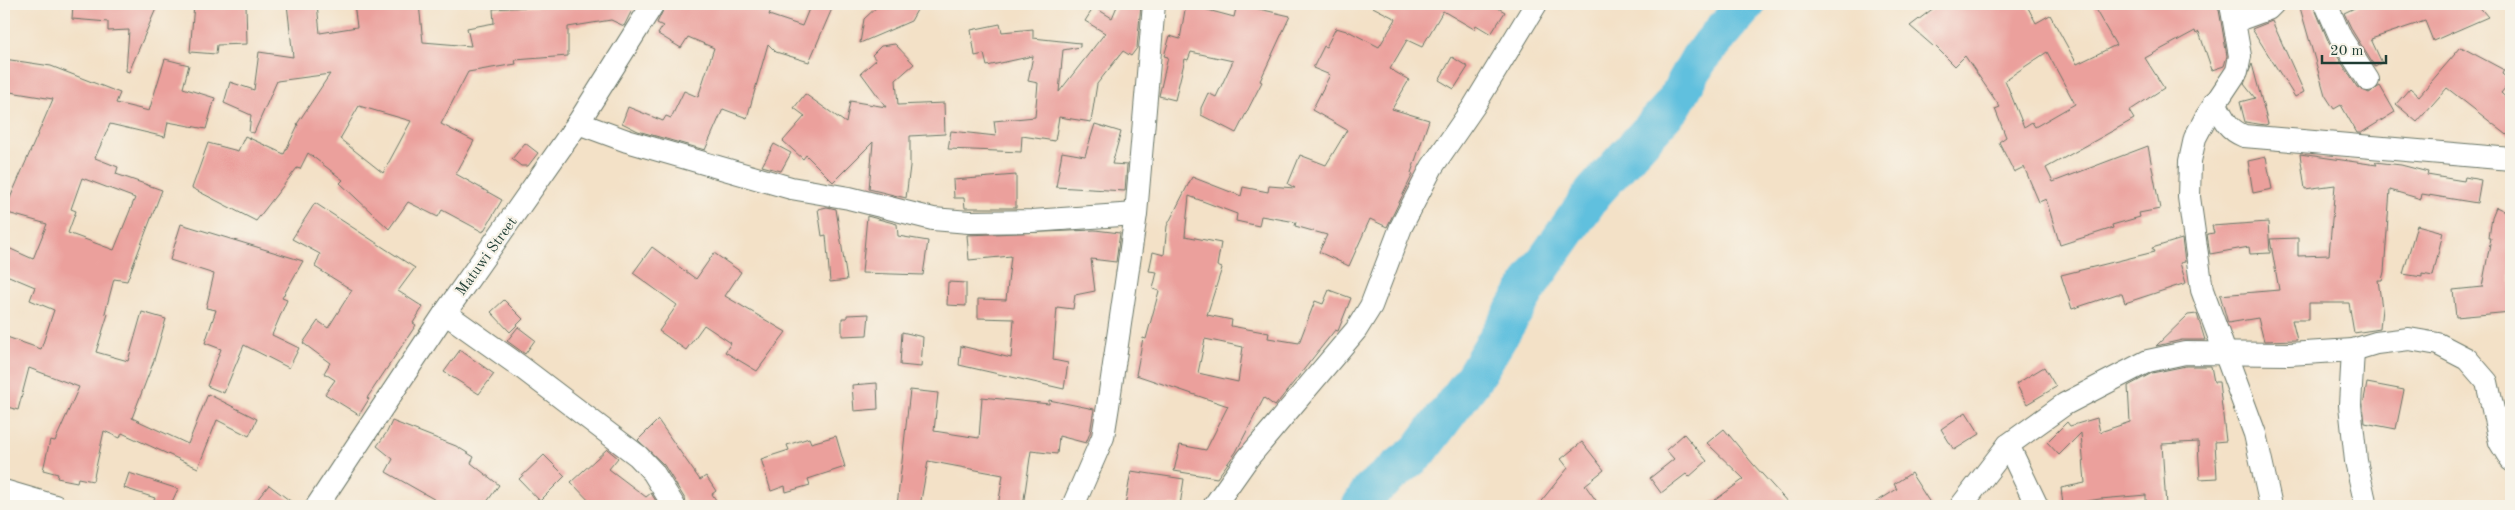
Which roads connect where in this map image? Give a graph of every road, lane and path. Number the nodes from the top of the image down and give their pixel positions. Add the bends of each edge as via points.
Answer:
1 (653, 4) edge
2 (1154, 4) edge
3 (1536, 4) edge
4 (2273, 4) edge
5 (2326, 4) edge
6 (2233, 13) edge
7 (2368, 80) dead end
8 (2215, 102) junction
9 (578, 123) junction
10 (2511, 159) edge
11 (1136, 214) junction
12 (445, 313) junction
13 (2352, 350) junction
14 (2225, 352) junction
15 (2008, 446) junction
16 (2511, 460) edge
17 (4, 492) edge
18 (55, 506) edge
19 (317, 506) edge
20 (674, 506) edge
21 (1073, 506) edge
22 (1214, 506) edge
23 (1961, 506) edge
24 (2037, 506) edge
25 (2271, 506) edge
26 (2366, 506) edge

1 - 9 street, Matuwi Street
2 - 11 street
3 - 22 street via 1474,106 1432,167 1401,227 1386,272 1356,330 1248,458
4 - 6 street via 2268,9
5 - 7 street via 2340,38
6 - 8 street via 2240,56 2237,71
8 - 10 street via 2232,131 2244,136
8 - 14 street via 2195,138 2188,197 2202,290
9 - 11 street via 791,188 849,198 933,219 1032,221
9 - 12 street, Matuwi Street
11 - 21 street via 1102,437
12 - 19 street, Matuwi Street
12 - 20 street via 638,456 653,472
13 - 14 street via 2289,354
13 - 16 street via 2409,339 2438,344 2467,360 2487,382 2500,442
13 - 26 street via 2350,405 2356,461
14 - 15 street via 2185,353 2148,361 2065,404
14 - 25 street via 2255,434
15 - 23 street
15 - 24 street
17 - 18 street

